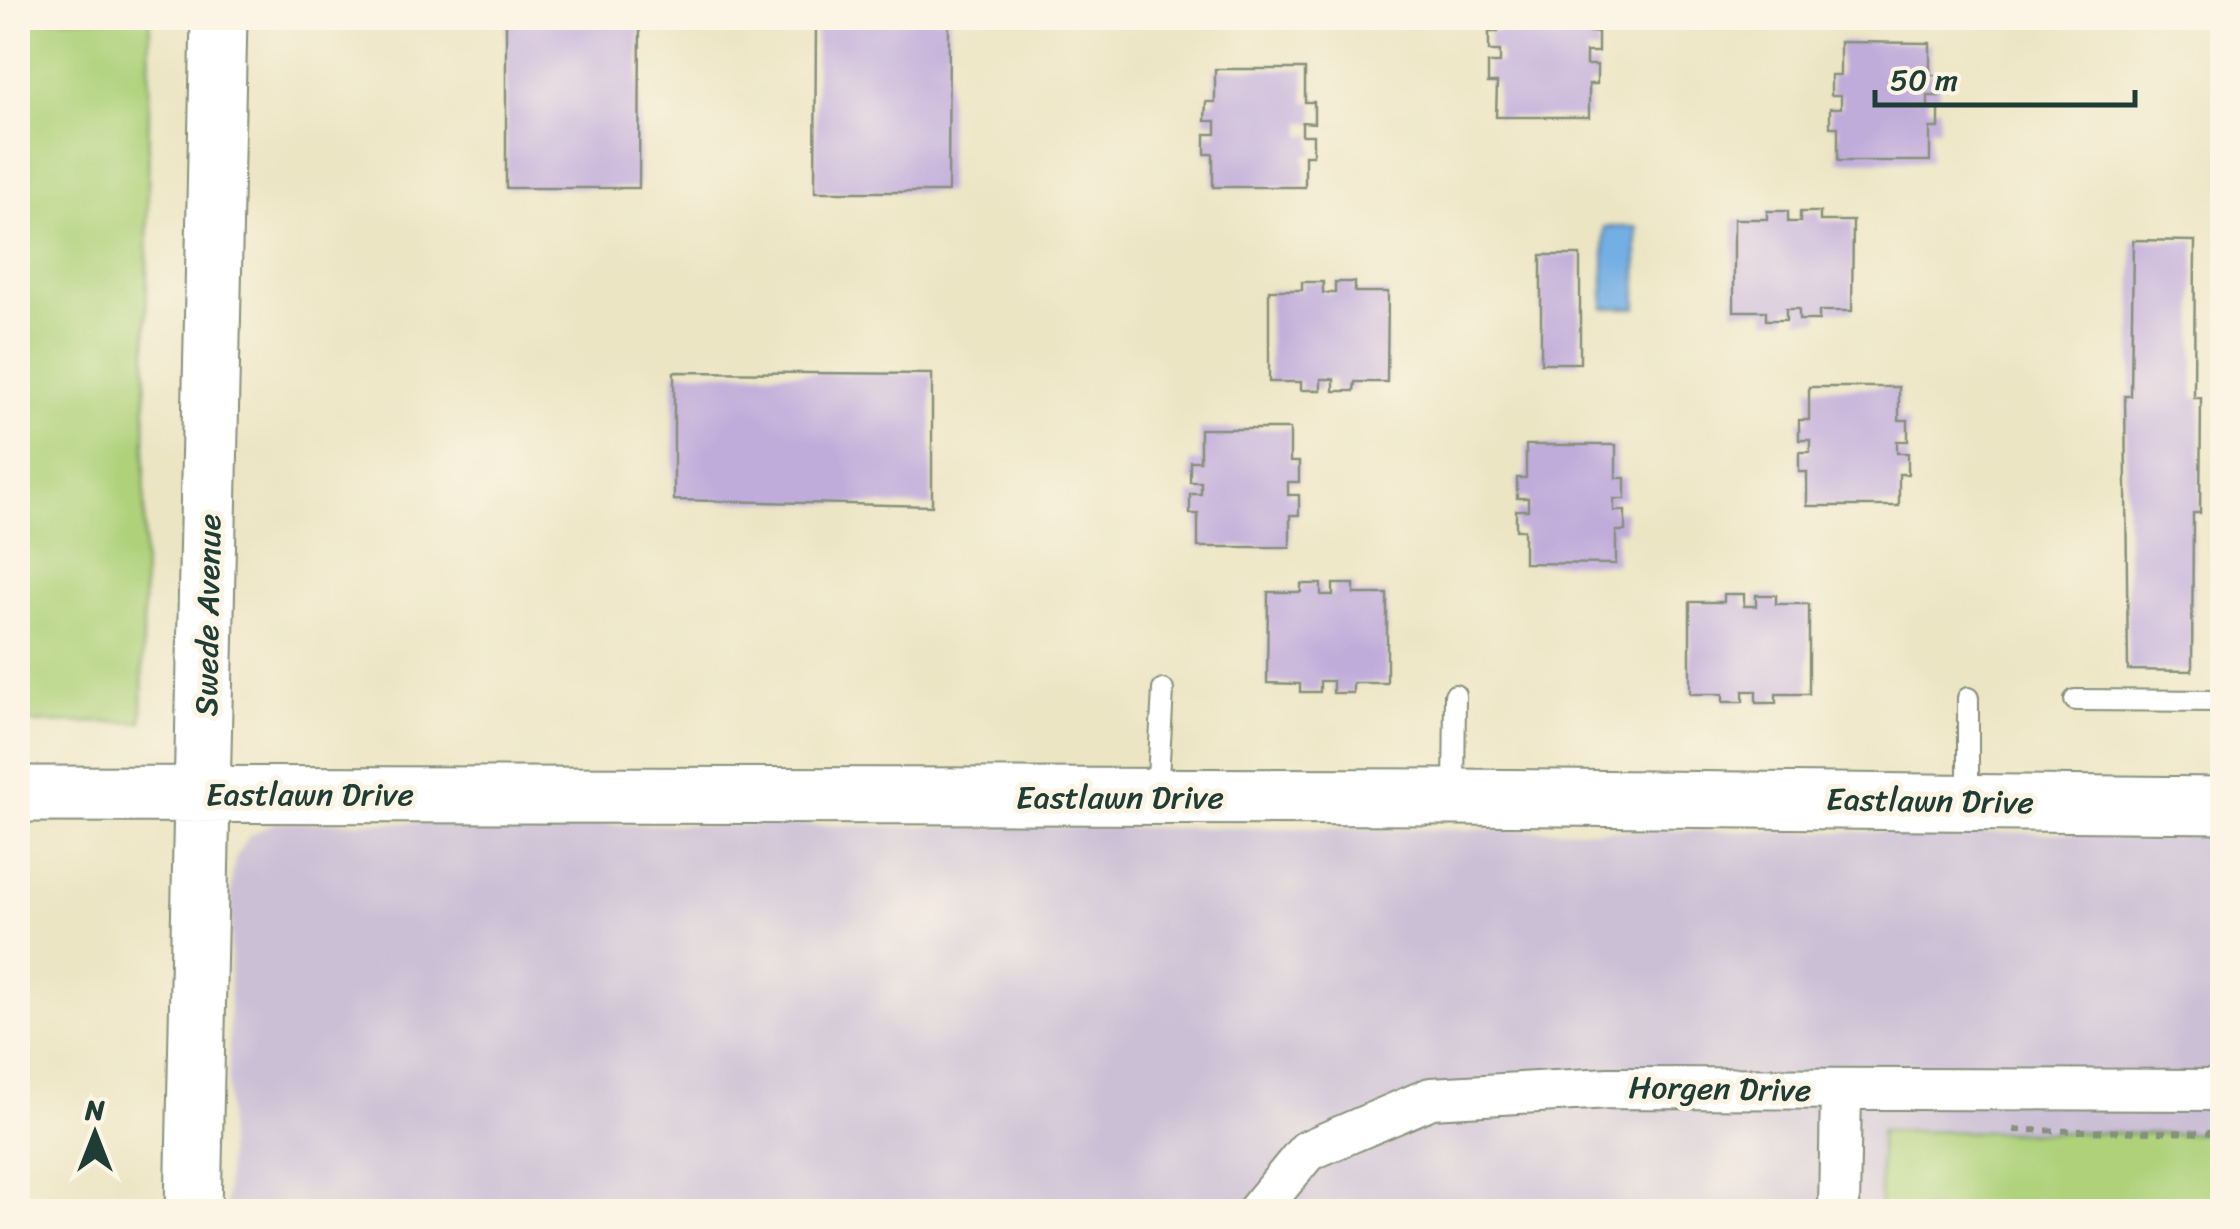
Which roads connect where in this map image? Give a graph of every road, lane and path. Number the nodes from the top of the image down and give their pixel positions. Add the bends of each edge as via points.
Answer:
1 (219, 18) edge
2 (1163, 690) dead end
3 (1455, 695) dead end
4 (1968, 698) dead end
5 (2076, 700) dead end
6 (2222, 702) edge
7 (18, 794) edge
8 (204, 794) junction
9 (1157, 797) junction
10 (1454, 798) junction
11 (1968, 802) junction
12 (2222, 805) edge
13 (1841, 1090) junction
14 (2222, 1090) edge
15 (2012, 1130) dead end
16 (2222, 1133) edge
17 (193, 1212) edge
18 (1257, 1212) edge
19 (1839, 1212) edge

1 - 8 street, Swede Avenue
2 - 9 lane
3 - 10 lane
4 - 11 lane
5 - 6 lane
7 - 8 street, Eastlawn Drive
8 - 9 street, Eastlawn Drive
8 - 17 street, Swede Avenue
9 - 10 street, Eastlawn Drive
10 - 11 street, Eastlawn Drive
11 - 12 street, Eastlawn Drive
13 - 14 street, Horgen Drive
13 - 18 street, Horgen Drive via 1609,1088 1431,1098 1308,1152
13 - 19 street
15 - 16 path

